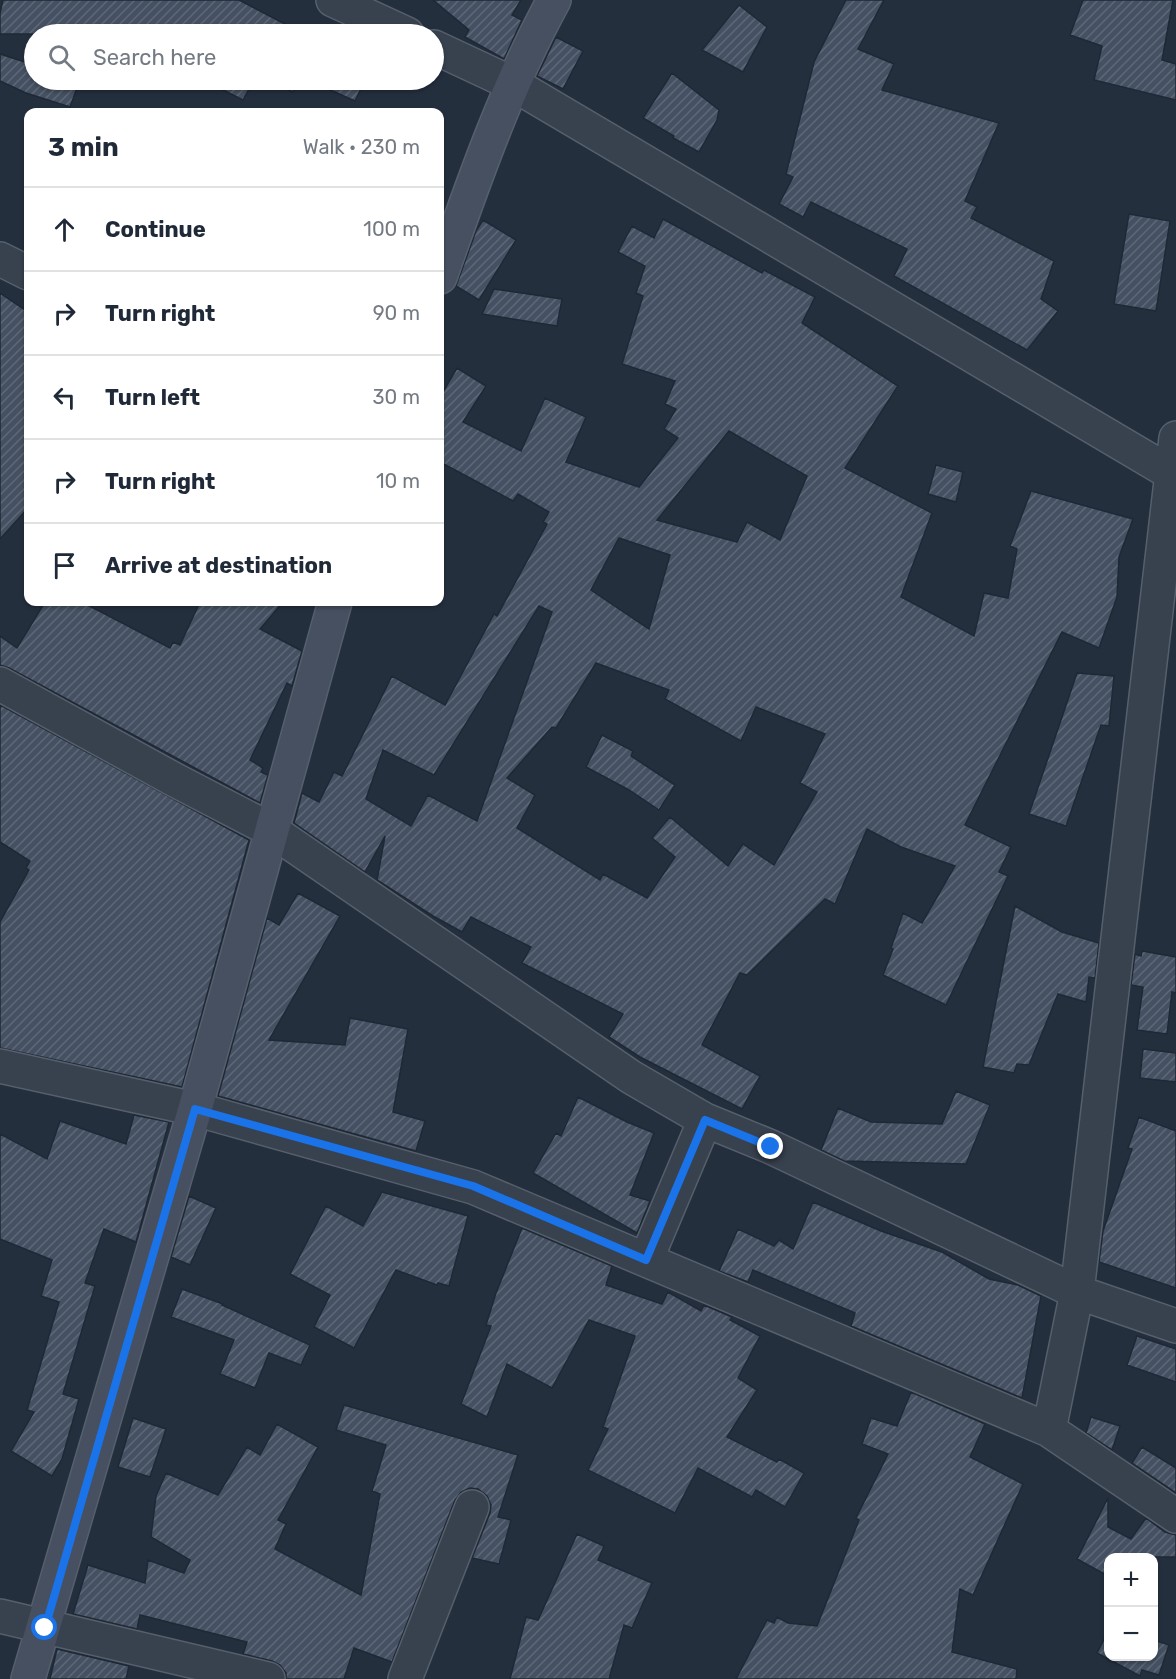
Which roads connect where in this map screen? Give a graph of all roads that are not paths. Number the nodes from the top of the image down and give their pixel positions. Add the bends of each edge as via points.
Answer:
1 (333, 0) edge
2 (554, 0) edge
3 (385, 24) edge
4 (444, 52) edge
5 (513, 84) junction
6 (0, 259) edge
7 (444, 266) edge
8 (24, 271) edge
9 (1176, 438) edge
10 (1173, 474) edge
11 (334, 606) edge
12 (0, 684) edge
13 (271, 830) junction
14 (0, 1066) edge
15 (195, 1109) junction
16 (705, 1120) junction
17 (646, 1260) junction
18 (1077, 1292) junction
19 (1176, 1326) edge
20 (1049, 1430) junction
21 (472, 1507) dead end
22 (1176, 1516) edge
23 (0, 1616) edge
24 (45, 1628) junction
25 (28, 1679) edge
26 (268, 1679) edge
27 (405, 1679) edge

1 - 3 street
2 - 5 street
4 - 5 street
5 - 7 street
5 - 10 street
6 - 8 street
9 - 10 street
10 - 18 street
11 - 13 street
12 - 13 street
13 - 15 street
13 - 16 street via 631,1077
14 - 15 street
15 - 17 street via 473,1186
15 - 24 street
16 - 17 street
16 - 18 street via 771,1147
17 - 20 street
18 - 19 street
18 - 20 street
20 - 22 street
21 - 27 street
23 - 24 street
24 - 25 street
24 - 26 street

